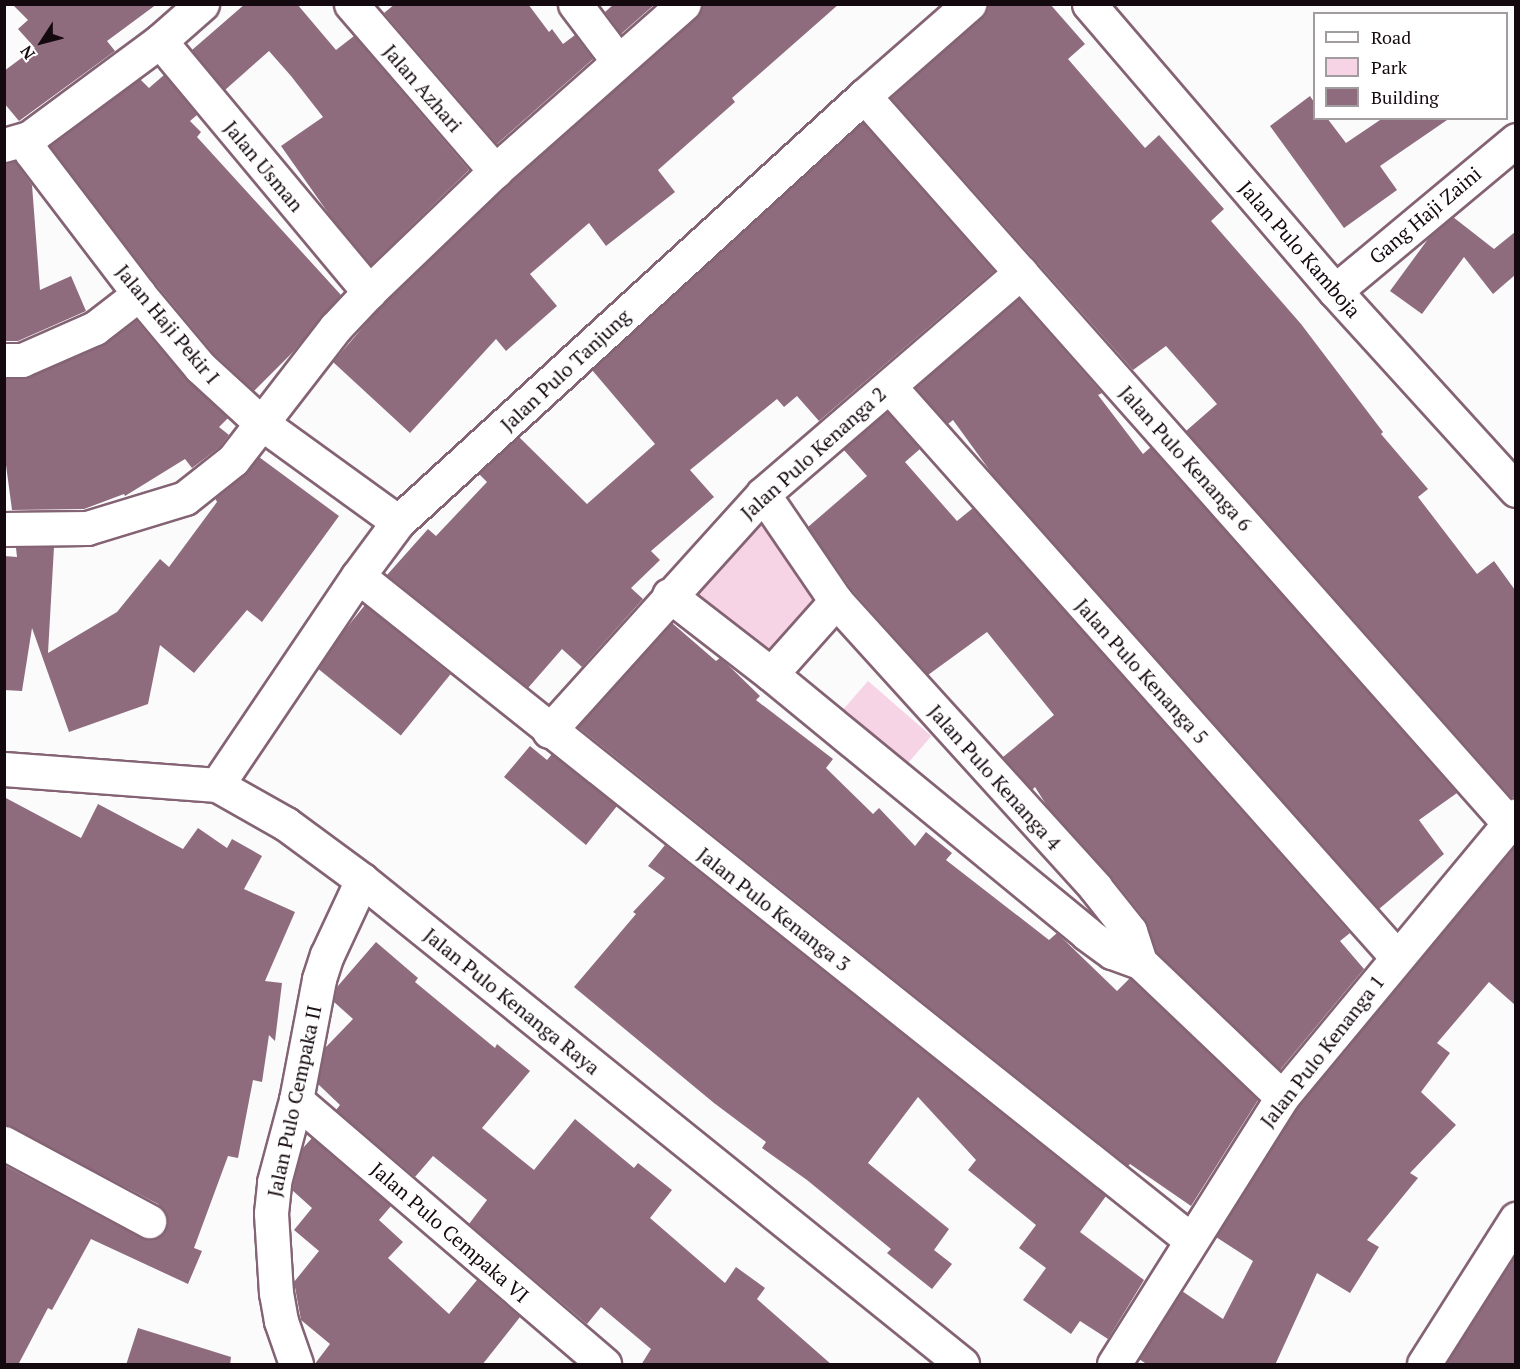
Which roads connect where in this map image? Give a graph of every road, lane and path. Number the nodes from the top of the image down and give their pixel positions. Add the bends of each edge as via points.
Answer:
1 (202, 4) edge
2 (351, 4) edge
3 (574, 4) edge
4 (684, 4) edge
5 (969, 4) edge
6 (1089, 4) edge
7 (160, 40) junction
8 (618, 61) junction
9 (864, 96) junction
10 (1515, 140) edge
11 (17, 142) edge
12 (495, 171) junction
13 (1021, 272) junction
14 (1335, 291) junction
15 (369, 292) junction
16 (139, 294) junction
17 (4, 360) edge
18 (889, 386) junction
19 (260, 422) junction
20 (1515, 490) edge
21 (763, 494) junction
22 (399, 522) junction
23 (4, 530) edge
24 (358, 576) junction
25 (669, 595) junction
26 (836, 601) junction
27 (771, 674) junction
28 (549, 731) junction
29 (4, 769) edge
30 (217, 785) junction
31 (1512, 818) edge
32 (362, 880) junction
33 (1396, 956) junction
34 (1140, 962) junction
35 (1281, 1097) junction
36 (296, 1100) junction
37 (4, 1143) edge
38 (1515, 1219) edge
39 (149, 1221) dead end
40 (1191, 1240) junction
41 (296, 1365) edge
42 (604, 1365) edge
43 (962, 1365) edge
44 (1114, 1365) edge
45 (1424, 1365) edge

1 - 7 street
2 - 12 street, Jalan Azhari
3 - 8 street
4 - 8 street
5 - 9 street, Jalan Pulo Tanjung
6 - 14 street, Jalan Pulo Kamboja
7 - 11 street
7 - 15 street, Jalan Usman
8 - 12 street
9 - 13 street, Jalan Pulo Kenanga 6
9 - 22 street, Jalan Pulo Tanjung
10 - 14 street, Gang Haji Zaini
11 - 16 street, Jalan Haji Pekir I via 31,152
12 - 15 street
13 - 18 street, Jalan Pulo Kenanga 2
13 - 31 street, Jalan Pulo Kenanga 6
14 - 20 street, Jalan Pulo Kamboja
15 - 19 street
16 - 17 street via 95,328 22,360
16 - 19 street, Jalan Haji Pekir I via 200,367
18 - 21 street, Jalan Pulo Kenanga 2
18 - 33 street, Jalan Pulo Kenanga 5
19 - 22 street, Jalan Haji Pekir I
19 - 23 street via 233,460 185,498 87,528
21 - 25 street, Jalan Pulo Kenanga 2
21 - 26 street, Jalan Pulo Kenanga 4
22 - 24 street, Jalan Pulo Tanjung
24 - 28 street, Jalan Pulo Kenanga 3
24 - 30 street, Jalan Pulo Tanjung
25 - 27 street, Jalan Pulo Kenanga 4
25 - 28 street, Jalan Pulo Kenanga 2
26 - 27 street
26 - 34 street, Jalan Pulo Kenanga 4 via 1095,887 1130,931
27 - 34 street, Jalan Pulo Kenanga 4 via 1087,934 1112,952
28 - 40 street, Jalan Pulo Kenanga 3
29 - 30 street, Jalan Pulo Kenanga Raya
30 - 32 street, Jalan Pulo Kenanga Raya via 286,824
31 - 33 street, Jalan Pulo Kenanga 1
32 - 36 street, Jalan Pulo Cempaka II via 322,971
32 - 43 street, Jalan Pulo Kenanga Raya
33 - 35 street, Jalan Pulo Kenanga 1
34 - 35 street, Jalan Pulo Kenanga 4
35 - 40 street, Jalan Pulo Kenanga 1
36 - 41 street, Jalan Pulo Cempaka II via 274,1182 271,1213 280,1321
36 - 42 street, Jalan Pulo Cempaka VI
37 - 39 street
38 - 45 street
40 - 44 street, Jalan Pulo Kenanga 1

